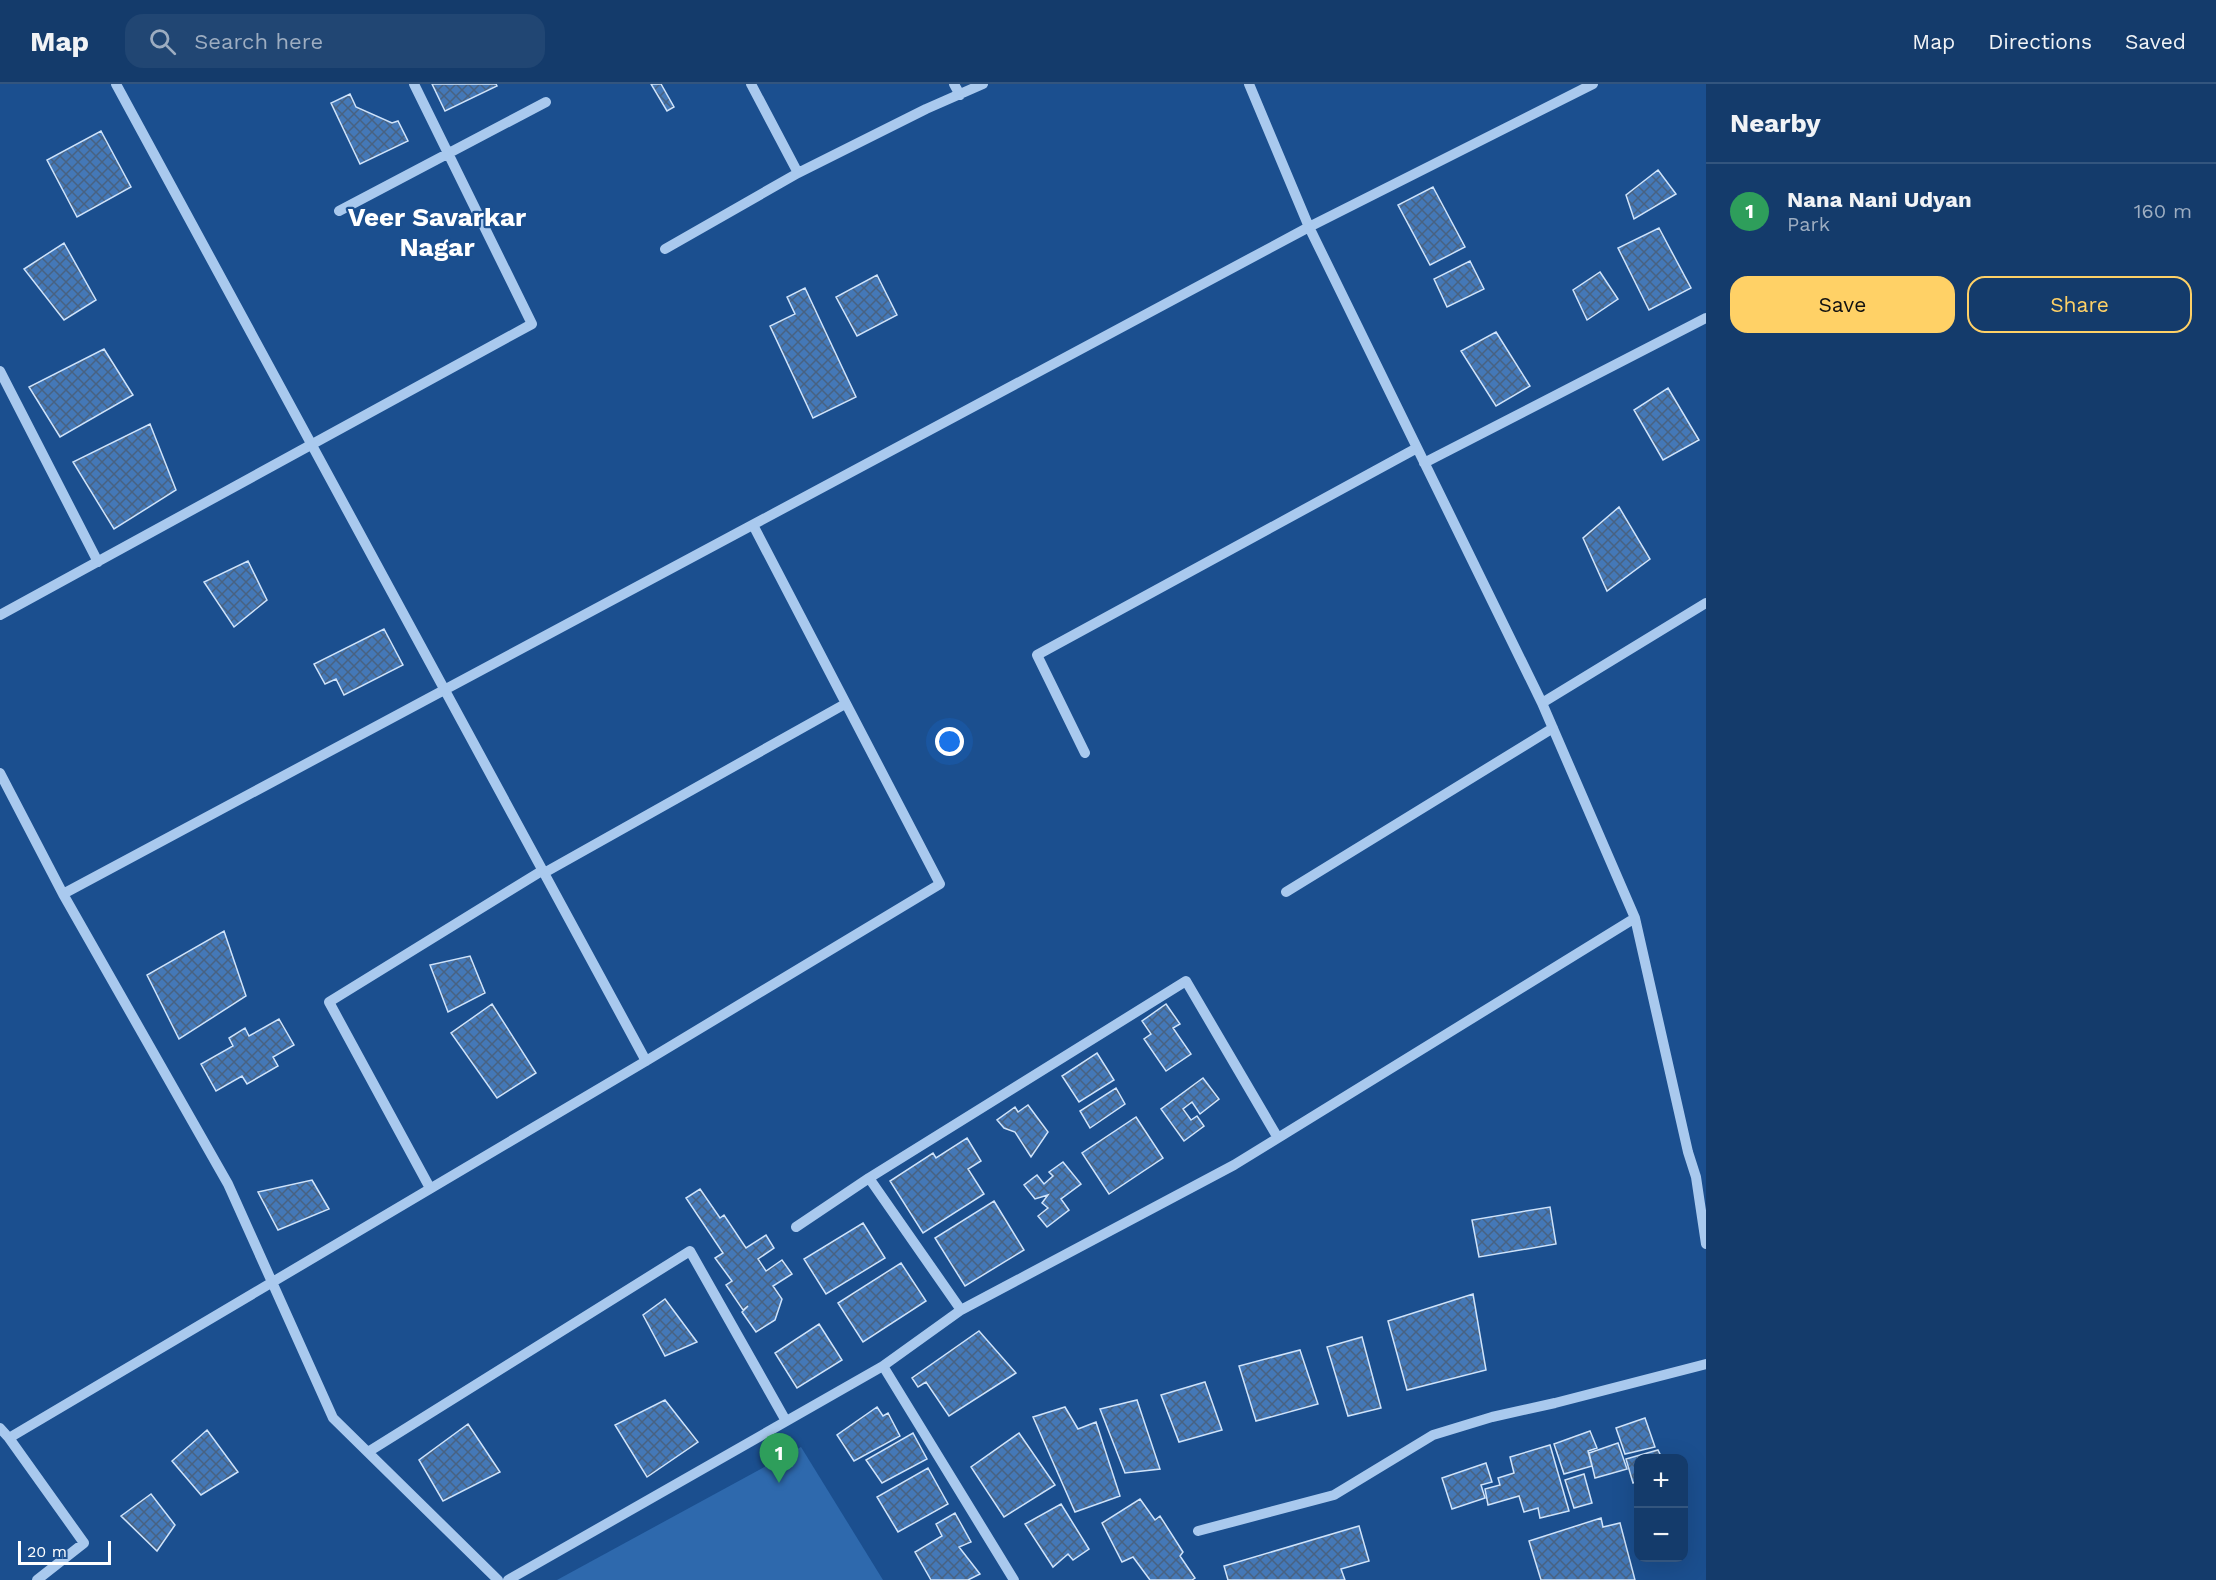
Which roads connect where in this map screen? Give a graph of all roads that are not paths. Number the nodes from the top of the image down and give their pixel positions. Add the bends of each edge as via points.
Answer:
1 (116, 84) edge
2 (414, 84) edge
3 (751, 84) edge
4 (954, 84) edge
5 (983, 84) edge
6 (1249, 84) edge
7 (1593, 84) edge
8 (960, 95) junction
9 (546, 102) dead end
10 (448, 154) junction
11 (798, 173) junction
12 (339, 211) dead end
13 (1309, 227) junction
14 (665, 249) dead end
15 (1706, 318) edge
16 (0, 371) edge
17 (312, 445) junction
18 (1417, 448) junction
19 (1424, 463) junction
20 (753, 525) junction
21 (98, 562) junction
22 (1706, 603) edge
23 (0, 615) edge
24 (445, 690) junction
25 (1542, 703) junction
26 (845, 705) junction
27 (1553, 728) junction
28 (1085, 753) dead end
29 (0, 773) edge
30 (544, 873) junction
31 (1286, 892) dead end
32 (63, 894) junction
33 (1635, 918) junction
34 (646, 1061) junction
35 (1278, 1138) junction
36 (1701, 1174) edge
37 (870, 1178) junction
38 (430, 1188) junction
39 (796, 1227) dead end
40 (1706, 1244) edge
41 (271, 1281) junction
42 (961, 1310) junction
43 (1706, 1364) edge
44 (883, 1366) junction
45 (786, 1421) junction
46 (0, 1428) edge
47 (9, 1438) junction
48 (368, 1452) junction
49 (1198, 1531) dead end
50 (37, 1580) edge
51 (498, 1580) edge
52 (508, 1580) edge
53 (1014, 1580) edge

1 - 17 street
2 - 10 street
3 - 11 street
4 - 8 street
5 - 8 street
6 - 13 street
7 - 13 street
8 - 11 street
9 - 10 street
10 - 12 street
10 - 17 street via 532,324
11 - 14 street
13 - 18 street
13 - 20 street
15 - 19 street
16 - 21 street
17 - 21 street
17 - 24 street
18 - 19 street
18 - 28 street via 1037,655
19 - 25 street
20 - 24 street
20 - 26 street
21 - 23 street
22 - 25 street
24 - 30 street
24 - 32 street
25 - 27 street
26 - 30 street
26 - 34 street via 939,884
27 - 31 street
27 - 33 street
29 - 32 street
30 - 34 street
30 - 38 street via 329,1002
32 - 41 street via 228,1184
33 - 35 street
33 - 36 street via 1688,1152
34 - 38 street
35 - 37 street via 1185,981
35 - 42 street
36 - 40 street
37 - 39 street
37 - 42 street
38 - 41 street
41 - 47 street
41 - 48 street via 333,1418
42 - 44 street
43 - 49 street via 1433,1435 1334,1495
44 - 45 street
44 - 53 street
45 - 48 street via 690,1251
45 - 52 street
46 - 47 street
47 - 50 street via 84,1543
48 - 51 street

